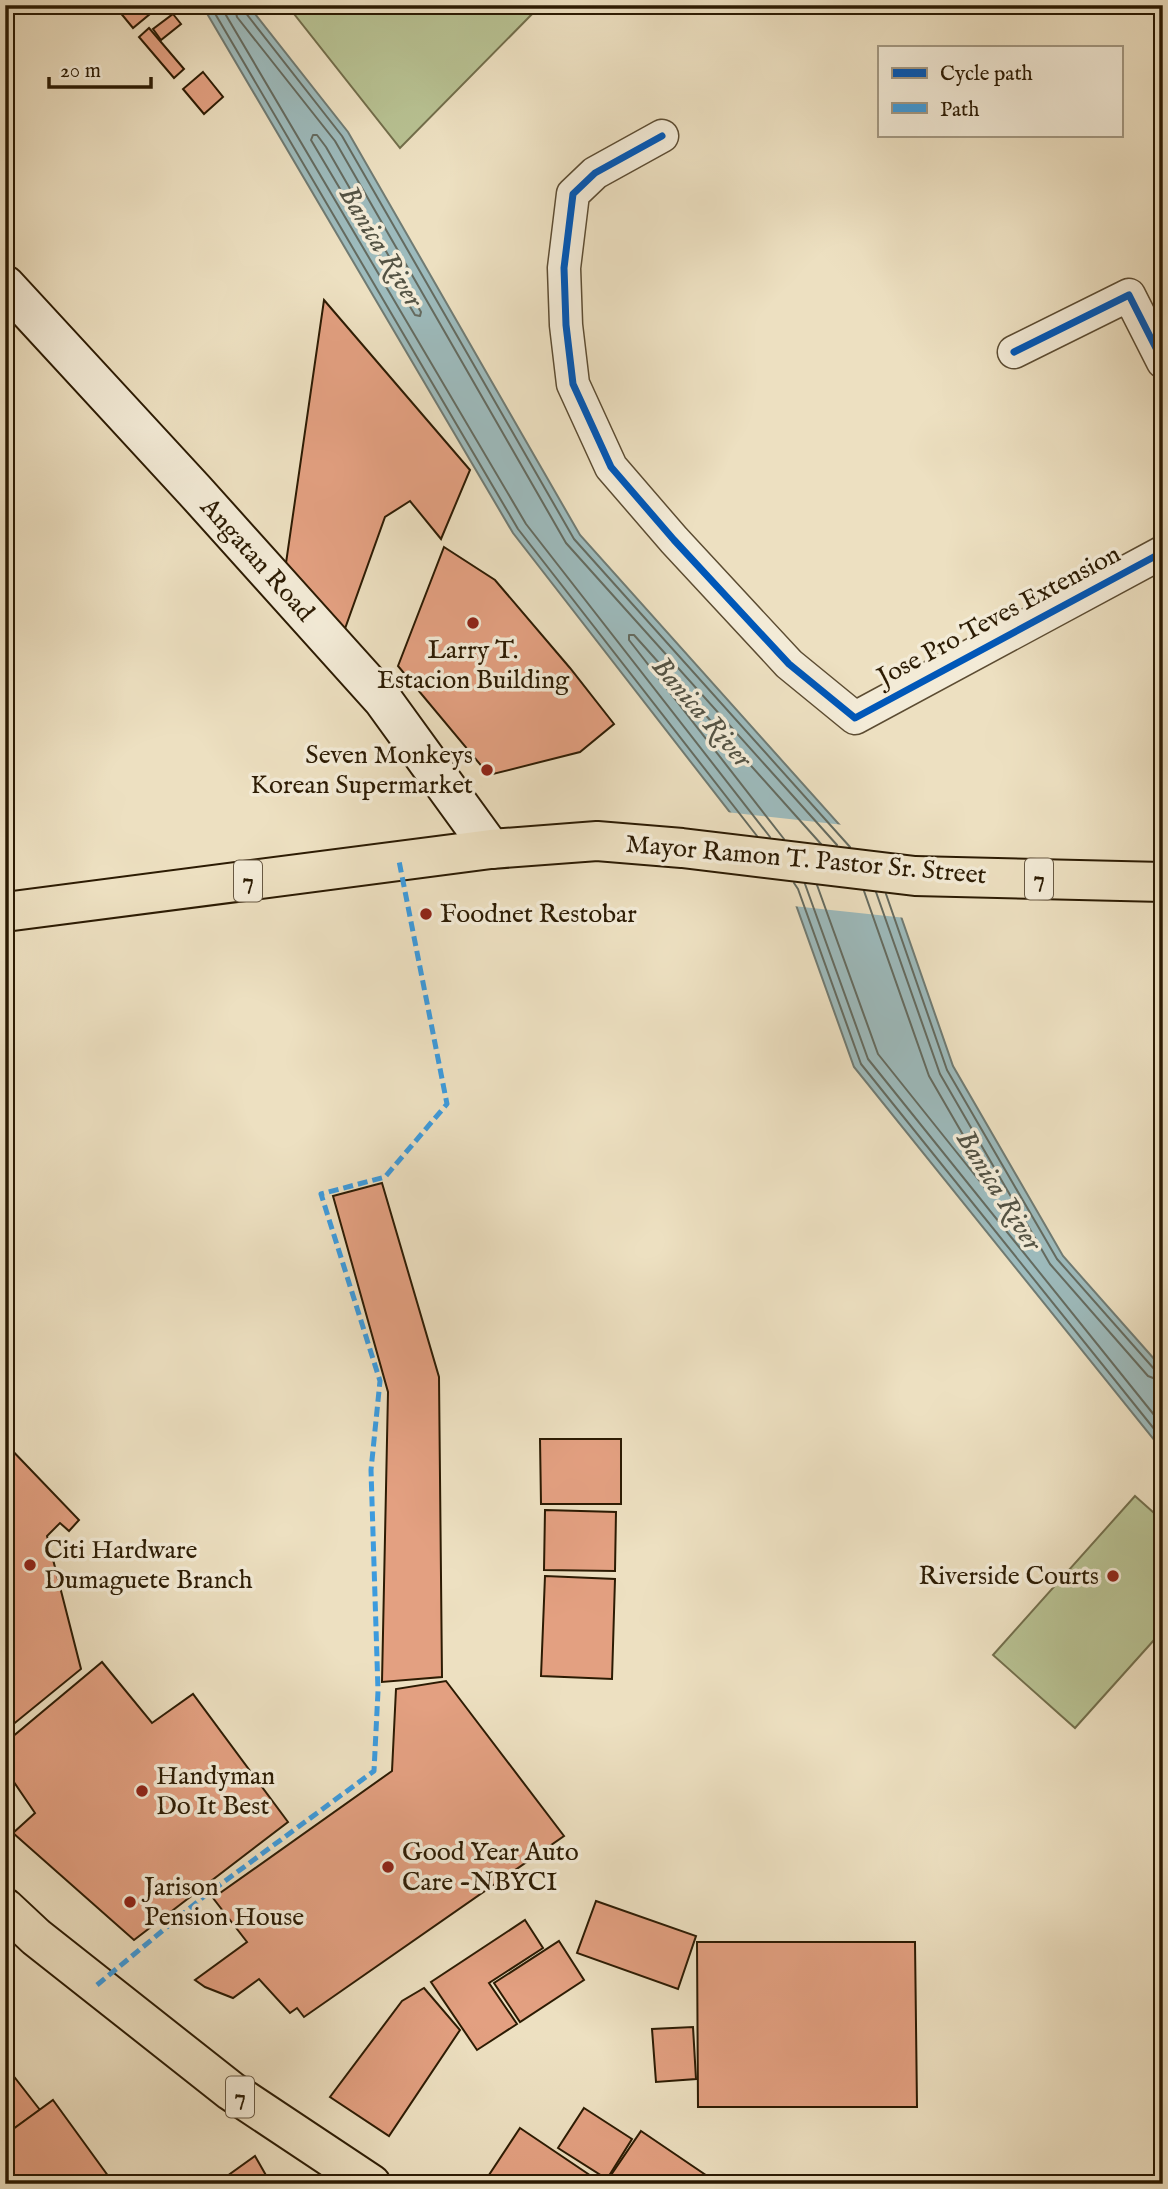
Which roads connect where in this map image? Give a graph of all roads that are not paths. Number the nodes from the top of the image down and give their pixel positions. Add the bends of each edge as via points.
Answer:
1 (662, 136) dead end
2 (5, 285) edge
3 (1014, 352) dead end
4 (1163, 362) edge
5 (1163, 552) edge
6 (491, 849) junction
7 (1163, 882) edge
8 (5, 912) edge
9 (5, 1908) edge
10 (371, 2184) edge

1 - 5 street, Jose Pro Teves Extension via 595,173 573,194 564,268 573,384 611,467 789,664 855,718
2 - 6 main road, Angatan Road via 383,700
3 - 4 street via 1129,295
6 - 7 main road, Mayor Ramon T. Pastor Sr. Street / 7 via 597,841 915,876
6 - 8 main road, 7
9 - 10 main road, 7 via 231,2091

